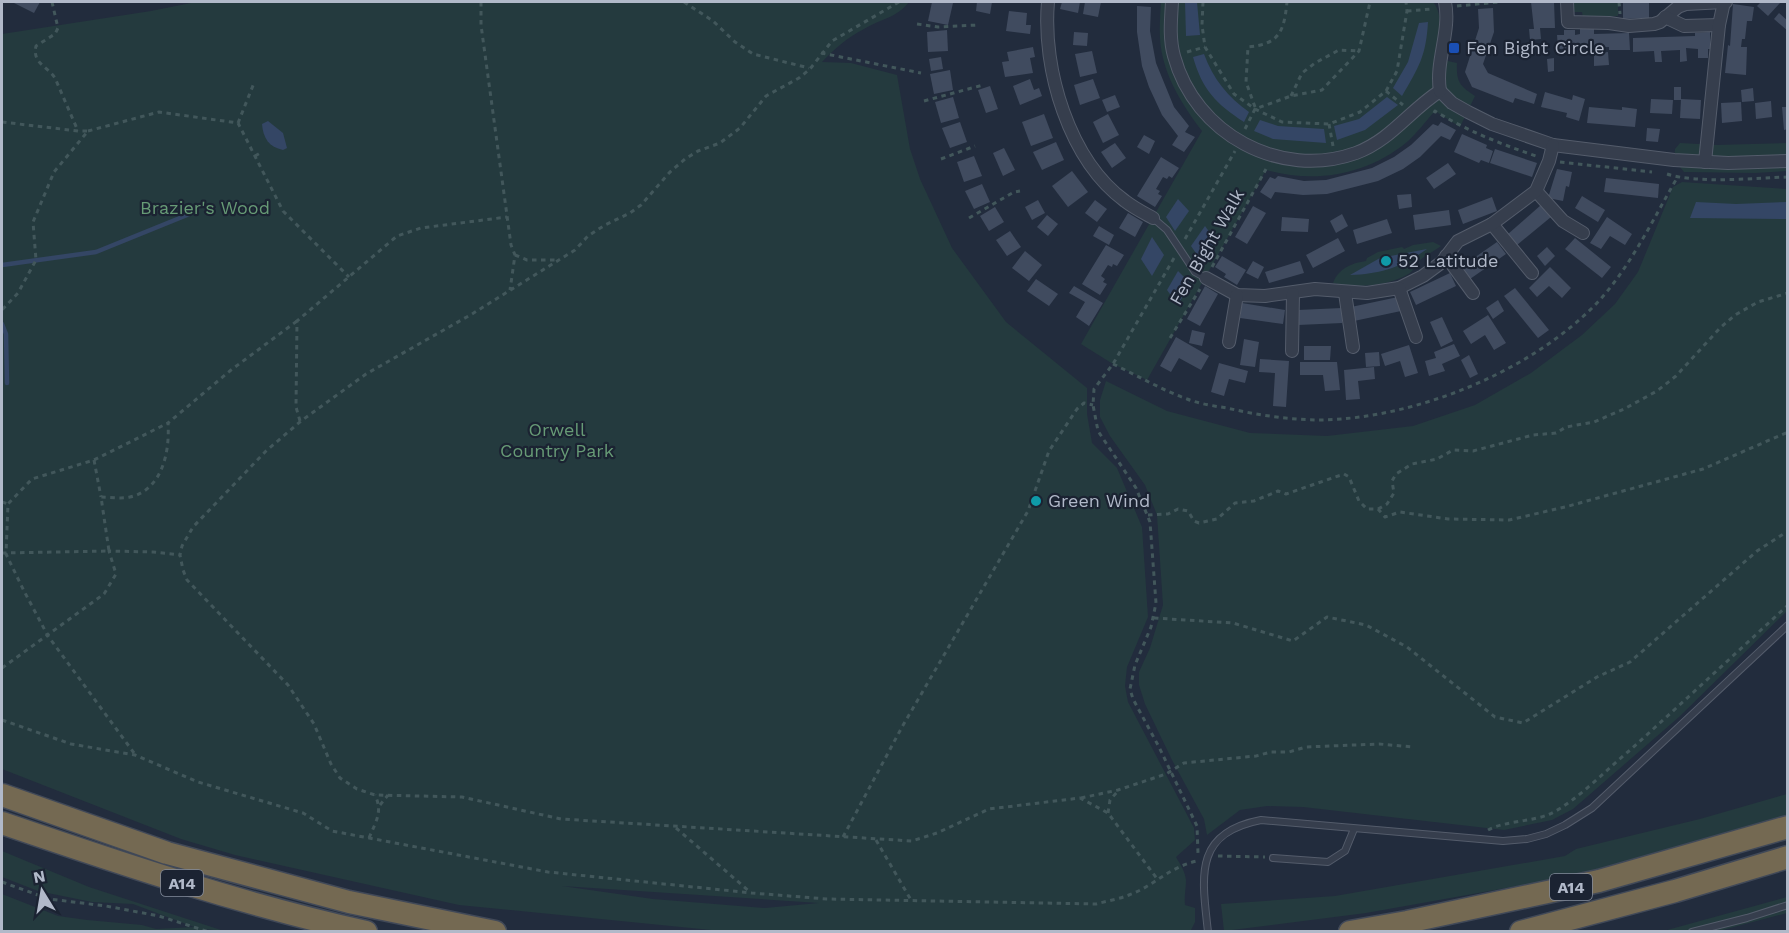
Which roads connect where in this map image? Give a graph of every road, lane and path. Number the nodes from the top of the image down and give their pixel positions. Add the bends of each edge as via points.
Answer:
1 (52, 2) edge
2 (481, 2) edge
3 (684, 2) edge
4 (899, 2) edge
5 (1048, 2) edge
6 (1172, 2) edge
7 (1203, 2) edge
8 (1287, 2) edge
9 (1370, 2) edge
10 (1406, 2) edge
11 (1498, 2) edge
12 (1567, 2) edge
13 (1725, 2) edge
14 (1445, 4) edge
15 (1407, 11) junction
16 (1665, 17) junction
17 (917, 24) dead end
18 (978, 25) dead end
19 (1719, 25) junction
20 (1359, 51) junction
21 (821, 52) junction
22 (810, 69) junction
23 (921, 73) dead end
24 (254, 83) dead end
25 (983, 86) dead end
26 (1440, 91) junction
27 (1291, 96) junction
28 (924, 101) dead end
29 (1255, 109) junction
30 (2, 122) edge
31 (238, 123) junction
32 (78, 131) junction
33 (88, 131) junction
34 (1553, 145) junction
35 (975, 146) dead end
36 (260, 153) dead end
37 (255, 156) junction
38 (941, 159) dead end
39 (1788, 161) edge
40 (1705, 162) junction
41 (1266, 169) dead end
42 (1677, 178) dead end
43 (1020, 191) dead end
44 (1536, 191) junction
45 (507, 217) junction
46 (969, 218) dead end
47 (1153, 218) joint
48 (1491, 224) junction
49 (1583, 233) dead end
50 (515, 255) junction
51 (1446, 256) junction
52 (557, 260) junction
53 (1532, 273) dead end
54 (349, 277) junction
55 (1206, 278) junction
56 (1399, 288) junction
57 (510, 290) junction
58 (1345, 293) junction
59 (1473, 293) dead end
60 (1788, 293) edge
61 (1293, 294) junction
62 (1237, 295) junction
63 (2, 310) edge
64 (297, 321) junction
65 (1416, 337) dead end
66 (1170, 338) dead end
67 (1229, 342) dead end
68 (1353, 347) dead end
69 (1292, 351) dead end
70 (1093, 405) junction
71 (301, 421) junction
72 (168, 423) junction
73 (1788, 432) edge
74 (94, 460) junction
75 (101, 496) junction
76 (2, 502) edge
77 (8, 504) junction
78 (1378, 509) junction
79 (1148, 515) junction
80 (1788, 531) edge
81 (109, 550) junction
82 (4, 554) edge
83 (180, 555) junction
84 (1788, 605) edge
85 (1154, 618) junction
86 (1788, 625) edge
87 (48, 636) junction
88 (2, 668) edge
89 (2, 720) edge
90 (1413, 747) dead end
91 (135, 755) junction
92 (1171, 771) junction
93 (1118, 790) junction
94 (2, 795) edge
95 (375, 795) junction
96 (388, 795) junction
97 (1080, 798) junction
98 (380, 805) junction
99 (1108, 813) junction
100 (2, 823) edge
101 (674, 826) junction
102 (1788, 827) edge
103 (1354, 829) junction
104 (843, 837) junction
105 (369, 838) junction
106 (876, 840) junction
107 (1479, 841) junction
108 (1788, 857) edge
109 (1273, 858) joint
110 (1205, 859) junction
111 (1198, 860) junction
112 (1158, 880) junction
113 (2, 882) edge
114 (752, 893) junction
115 (911, 900) junction
116 (1788, 905) edge
117 (209, 932) edge
118 (366, 932) edge
119 (495, 932) edge
120 (1208, 932) edge
121 (1350, 932) edge
122 (1521, 932) edge
123 (1692, 932) edge

1 - 32 path via 58,28 36,46 35,58 55,78
2 - 45 path
3 - 22 path via 753,54
4 - 21 path via 832,41
5 - 47 street via 1052,70 1059,102 1074,137 1106,183 1125,201
6 - 26 street via 1174,56 1185,85 1222,131 1276,158 1310,161 1357,153 1396,130 1425,100
7 - 29 path via 1205,47 1234,94
8 - 29 path via 1283,28 1274,40 1248,47 1246,82
9 - 20 path
10 - 15 path
11 - 14 path
12 - 16 street via 1568,22 1645,25
13 - 16 street via 1686,4
13 - 19 street
14 - 15 path
14 - 26 street via 1445,36 1437,74
15 - 29 path via 1397,71 1386,91 1360,112 1329,124 1282,122
16 - 19 street via 1684,26
17 - 18 path
19 - 40 street
20 - 27 path via 1322,90
20 - 27 path via 1339,50 1315,63 1302,73
21 - 22 path
21 - 23 path
22 - 52 path via 766,96 740,128 720,143 685,159 641,205 588,236 575,250
24 - 31 path
25 - 28 path
26 - 34 street via 1452,103 1492,124
27 - 29 path
30 - 32 path
31 - 33 path via 159,112
31 - 37 path
32 - 33 path
33 - 63 path via 54,172 33,222 36,260 18,293
34 - 40 street
34 - 44 street
35 - 38 path
36 - 37 path
37 - 54 path via 283,211
39 - 40 street
41 - 55 path, Fen Bight Walk
42 - 70 path via 1619,274 1595,304 1510,368 1432,402 1383,413 1321,420 1252,414 1188,400 1113,364 1094,389
43 - 46 path
44 - 48 street
44 - 49 street via 1563,221
45 - 50 path
45 - 54 path via 421,228 397,236
47 - 55 lane via 1167,230 1195,272
48 - 51 street via 1458,241
48 - 53 street
50 - 52 path via 527,260
50 - 57 path
51 - 56 street via 1423,276
51 - 59 street
52 - 57 path
54 - 64 path
55 - 62 street
55 - 66 path, Fen Bight Walk
56 - 58 street
56 - 65 street
57 - 71 path via 366,374
58 - 61 street via 1315,290
58 - 68 street
60 - 78 path via 1758,302 1735,315 1676,376 1624,410 1556,433 1473,451 1453,450 1437,459 1412,464 1396,474 1392,481 1394,493
61 - 62 street
61 - 69 street
62 - 67 street
64 - 71 path via 296,407
64 - 72 path
70 - 79 path via 1098,431 1136,488
70 - 104 path via 1084,404 1077,409 1049,451 1028,511
71 - 83 path via 266,451 193,527
72 - 74 path
72 - 75 path via 164,466 144,492 127,498
73 - 78 path via 1703,469 1509,520 1448,519 1400,512 1385,518
74 - 75 path
74 - 77 path via 32,478
75 - 81 path
76 - 77 path
77 - 82 path
78 - 79 path via 1367,509 1359,501 1344,474 1286,494 1278,491 1254,501 1234,503 1216,519 1199,523 1188,511 1178,509
79 - 85 path via 1154,555
80 - 85 path via 1758,551 1630,662 1597,677 1523,723 1495,717 1407,647 1366,624 1327,616 1293,641 1233,623
81 - 82 path
81 - 83 path
81 - 87 path via 116,574 104,594
82 - 87 path
83 - 95 path via 187,580 278,673 300,701 340,778
84 - 107 path via 1584,790 1551,813 1496,826
85 - 92 path via 1130,689
86 - 107 lane via 1592,808 1546,834
87 - 88 path
87 - 91 path
89 - 91 path via 71,744
90 - 92 path via 1306,747 1184,763
91 - 105 path via 198,782 303,813 332,831
92 - 93 path
92 - 111 path via 1197,826
93 - 97 path
93 - 99 path
94 - 119 highway, A14 via 167,853 349,902
95 - 96 path
95 - 98 path
96 - 98 path
96 - 101 path via 462,797 561,819
97 - 99 path
97 - 106 path via 989,809 923,839
98 - 105 path
99 - 112 path
100 - 118 highway, A14 via 216,894
101 - 104 path
101 - 114 path
102 - 121 highway, A14 via 1599,881
103 - 107 lane
103 - 109 lane via 1345,850 1328,861
103 - 110 lane via 1261,820 1233,828
104 - 106 path
105 - 114 path via 548,872
106 - 115 path
108 - 122 highway, A14
109 - 110 path via 1224,855
110 - 111 path
110 - 120 lane
111 - 112 path via 1180,864
112 - 115 path via 1130,895 1096,904
113 - 117 path via 49,899 159,916
114 - 115 path
116 - 123 lane

